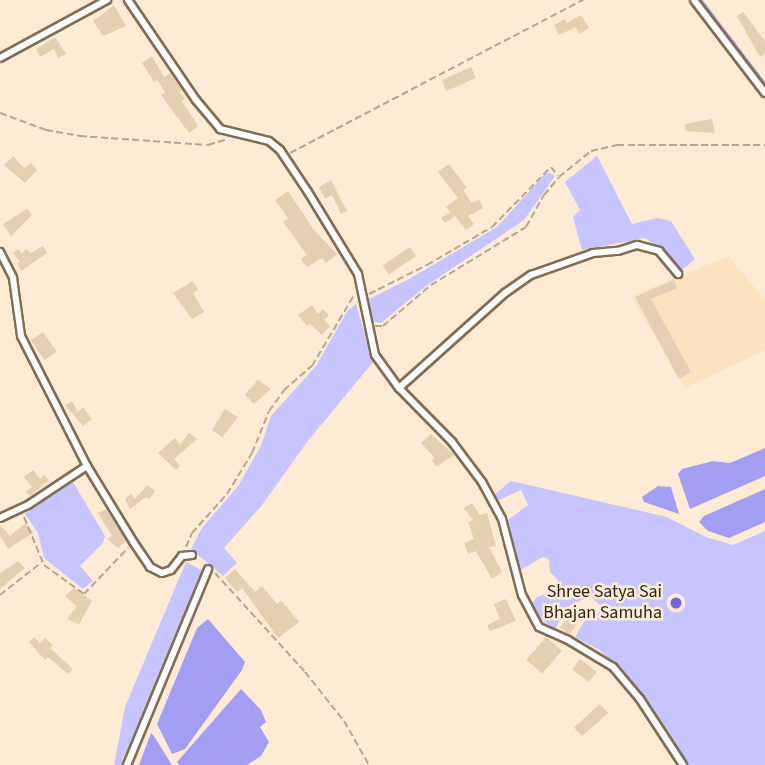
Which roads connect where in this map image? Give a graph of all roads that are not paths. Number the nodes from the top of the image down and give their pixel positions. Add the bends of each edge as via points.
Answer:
1 (107, 0) edge
2 (128, 0) edge
3 (694, 0) edge
4 (0, 58) edge
5 (765, 93) edge
6 (0, 252) edge
7 (678, 274) dead end
8 (399, 388) junction
9 (87, 466) junction
10 (0, 518) edge
11 (192, 555) road end
12 (208, 569) road end
13 (127, 765) edge
14 (683, 765) edge

1 - 4 street
2 - 8 street via 220,129 269,141 284,157 358,274 375,355
3 - 5 street
6 - 9 street via 13,278 21,336
7 - 8 street via 659,251 637,245 593,253 531,275
8 - 14 street via 452,442 482,482 502,519 522,595 539,627 613,667
9 - 10 street
9 - 11 street via 150,567 162,573 171,570 182,556
12 - 13 street

